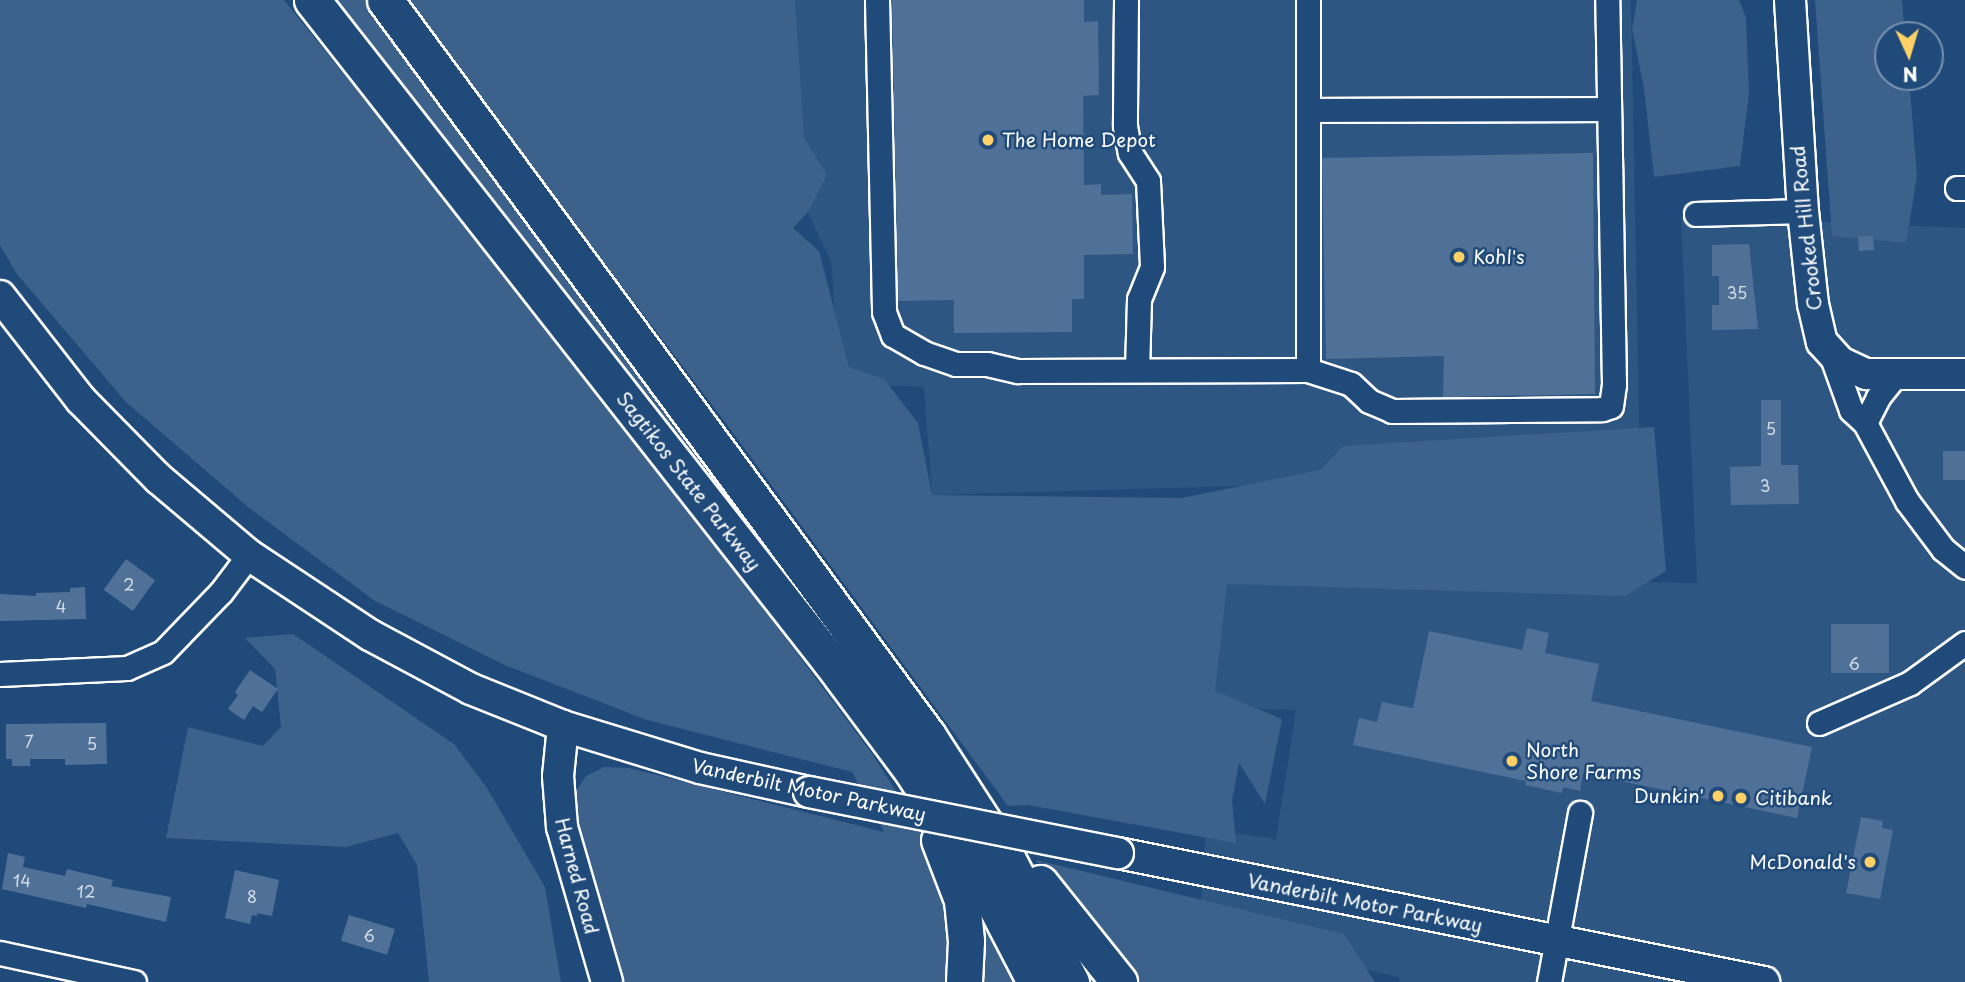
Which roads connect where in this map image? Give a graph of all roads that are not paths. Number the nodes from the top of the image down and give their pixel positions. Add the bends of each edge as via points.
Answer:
1 (312, 0) edge
2 (385, 0) edge
3 (877, 0) edge
4 (1126, 0) edge
5 (1308, 0) edge
6 (1607, 0) edge
7 (1790, 0) edge
8 (1309, 110) junction
9 (1608, 110) junction
10 (1803, 211) junction
11 (1696, 214) dead end
12 (0, 296) edge
13 (1832, 357) junction
14 (1137, 369) junction
15 (1308, 370) junction
16 (1965, 374) edge
17 (1896, 375) junction
18 (1866, 423) junction
19 (249, 555) junction
20 (1965, 567) edge
21 (1965, 643) edge
22 (0, 674) edge
23 (883, 674) junction
24 (1819, 723) dead end
25 (563, 726) junction
26 (912, 771) junction
27 (1580, 813) dead end
28 (1557, 942) junction
29 (0, 953) edge
30 (78, 976) edge
31 (134, 982) edge
32 (607, 982) edge
33 (964, 982) edge
34 (1035, 982) edge
35 (1071, 982) edge
36 (1119, 982) edge
37 (1549, 982) edge
38 (1764, 982) edge

1 - 26 highway, Sagtikos State Parkway
2 - 23 highway, Sagtikos State Parkway
3 - 14 street via 884,313 893,335 956,364 1018,371
4 - 14 street via 1125,126 1130,153 1148,181 1152,267 1139,299
5 - 8 street
6 - 9 street
7 - 10 main road, Crooked Hill Road
8 - 9 street
8 - 15 street
9 - 15 street via 1611,406 1392,411 1369,401 1351,384
10 - 11 street
10 - 13 main road, Crooked Hill Road via 1815,318
12 - 19 main road, Vanderbilt Motor Parkway via 105,427 185,503
13 - 17 main road via 1866,374
13 - 18 street via 1851,410
14 - 15 street
16 - 17 main road
17 - 18 street via 1878,397
18 - 20 street via 1916,515 1943,549
19 - 22 street via 221,592 163,652 127,668
19 - 25 main road, Vanderbilt Motor Parkway via 403,655
21 - 24 street via 1910,683
23 - 35 highway, Sagtikos State Parkway via 994,837
23 - 36 highway via 952,745 1043,887
25 - 28 main road, Vanderbilt Motor Parkway, bridge via 689,765 809,792
25 - 32 main road, Harned Road via 559,816
26 - 33 highway via 962,900
26 - 34 highway, Sagtikos State Parkway via 982,880
27 - 28 street
28 - 37 street
28 - 38 main road, Vanderbilt Motor Parkway
29 - 30 street
30 - 31 street

